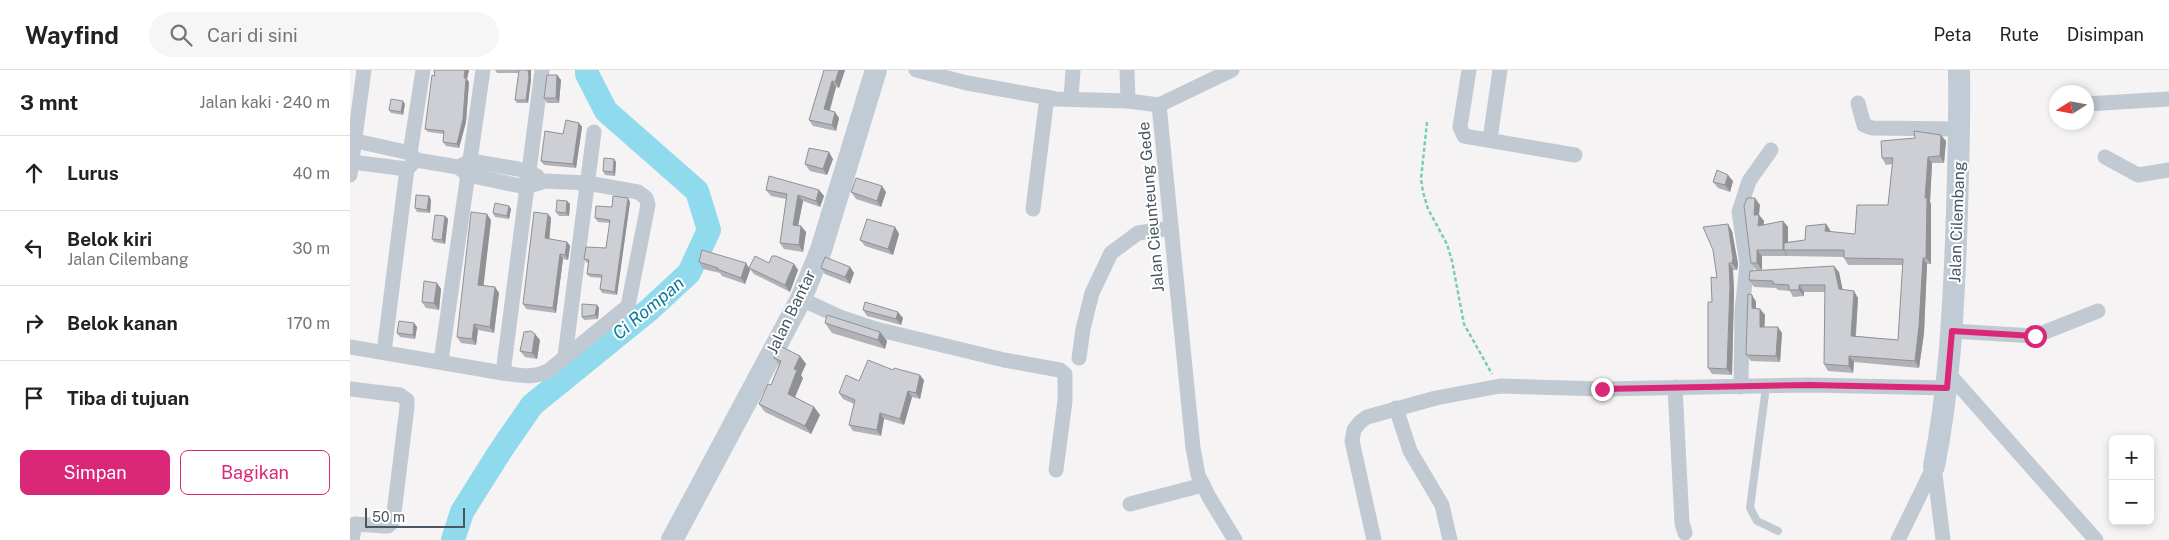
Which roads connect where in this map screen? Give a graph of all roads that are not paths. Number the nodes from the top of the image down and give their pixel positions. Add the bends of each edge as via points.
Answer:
1 (364, 70) edge
2 (423, 70) edge
3 (483, 70) edge
4 (542, 70) edge
5 (876, 70) edge
6 (916, 70) edge
7 (1073, 70) edge
8 (1127, 70) edge
9 (1232, 70) edge
10 (1469, 70) edge
11 (1500, 70) edge
12 (1959, 70) edge
13 (1047, 98) junction
14 (1071, 99) junction
15 (2169, 99) edge
16 (1128, 102) junction
17 (1858, 103) dead end
18 (2094, 104) edge
19 (1159, 105) junction
20 (1960, 129) junction
21 (594, 132) dead end
22 (1490, 140) junction
23 (353, 143) edge
24 (1771, 150) dead end
25 (1575, 156) dead end
26 (2106, 157) dead end
27 (411, 161) junction
28 (351, 165) edge
29 (466, 168) junction
30 (528, 171) junction
31 (2157, 172) edge
32 (545, 181) junction
33 (587, 183) junction
34 (526, 187) junction
35 (1033, 209) dead end
36 (1171, 228) junction
37 (801, 299) junction
38 (2098, 311) dead end
39 (1952, 331) junction
40 (350, 347) edge
41 (384, 352) junction
42 (565, 356) junction
43 (1079, 358) dead end
44 (441, 361) junction
45 (503, 373) junction
46 (1948, 381) junction
47 (1675, 387) junction
48 (1741, 387) junction
49 (1766, 387) junction
50 (350, 389) edge
51 (1396, 408) junction
52 (1934, 466) junction
53 (1056, 470) dead end
54 (1203, 484) junction
55 (1130, 504) dead end
56 (353, 523) edge
57 (1778, 530) dead end
58 (1685, 533) dead end
59 (352, 540) edge
60 (672, 540) edge
61 (1235, 540) edge
62 (1374, 540) edge
63 (1450, 540) edge
64 (1898, 540) edge
65 (1943, 540) edge
66 (2096, 540) edge

1 - 23 street
2 - 27 street
3 - 29 street
4 - 30 street
5 - 37 street, Jalan Bantar via 821,250
6 - 13 street, Jalan Cieunteung Gede
7 - 14 street
8 - 16 street
9 - 19 street
10 - 22 street via 1460,129 1464,136
11 - 22 street
12 - 20 street, Jalan Cilembang
13 - 14 street, Jalan Cieunteung Gede
13 - 35 street
14 - 16 street, Jalan Cieunteung Gede
15 - 18 street
16 - 19 street, Jalan Cieunteung Gede
17 - 20 street via 1864,125 1872,128
19 - 36 street, Jalan Cieunteung Gede
20 - 39 street, Jalan Cilembang
21 - 33 street
22 - 25 street
23 - 27 street
23 - 28 street
24 - 48 street via 1749,181 1739,212 1747,264 1742,310
26 - 31 street via 2138,175
27 - 28 street
27 - 29 street
27 - 41 street
29 - 30 street
29 - 34 street
29 - 44 street
30 - 32 street
30 - 34 street
32 - 33 street
32 - 34 street
33 - 42 street
33 - 42 street via 638,192 646,198 648,205 628,306
34 - 45 street
36 - 43 street via 1138,233 1111,253 1092,293
36 - 54 street, Jalan Cieunteung Gede via 1193,448
37 - 53 street via 876,329 1060,370 1065,374 1065,401
37 - 60 street, Jalan Bantar
38 - 39 street via 2035,336
39 - 46 street, Jalan Cilembang
40 - 41 street
41 - 44 street
42 - 45 street via 538,376
44 - 45 street
46 - 49 street
46 - 52 street, Jalan Cilembang
46 - 66 street via 2018,451
47 - 48 street
47 - 51 street via 1500,386
47 - 58 street
48 - 49 street
49 - 57 lane via 1750,508 1757,521
50 - 56 street via 400,395 407,400 408,407 393,521 388,526
51 - 62 street via 1367,417 1354,430 1352,442
51 - 63 street via 1410,451 1442,505
52 - 64 street
52 - 65 street
54 - 55 street
54 - 61 street, Jalan Cieunteung Gede
56 - 59 street

